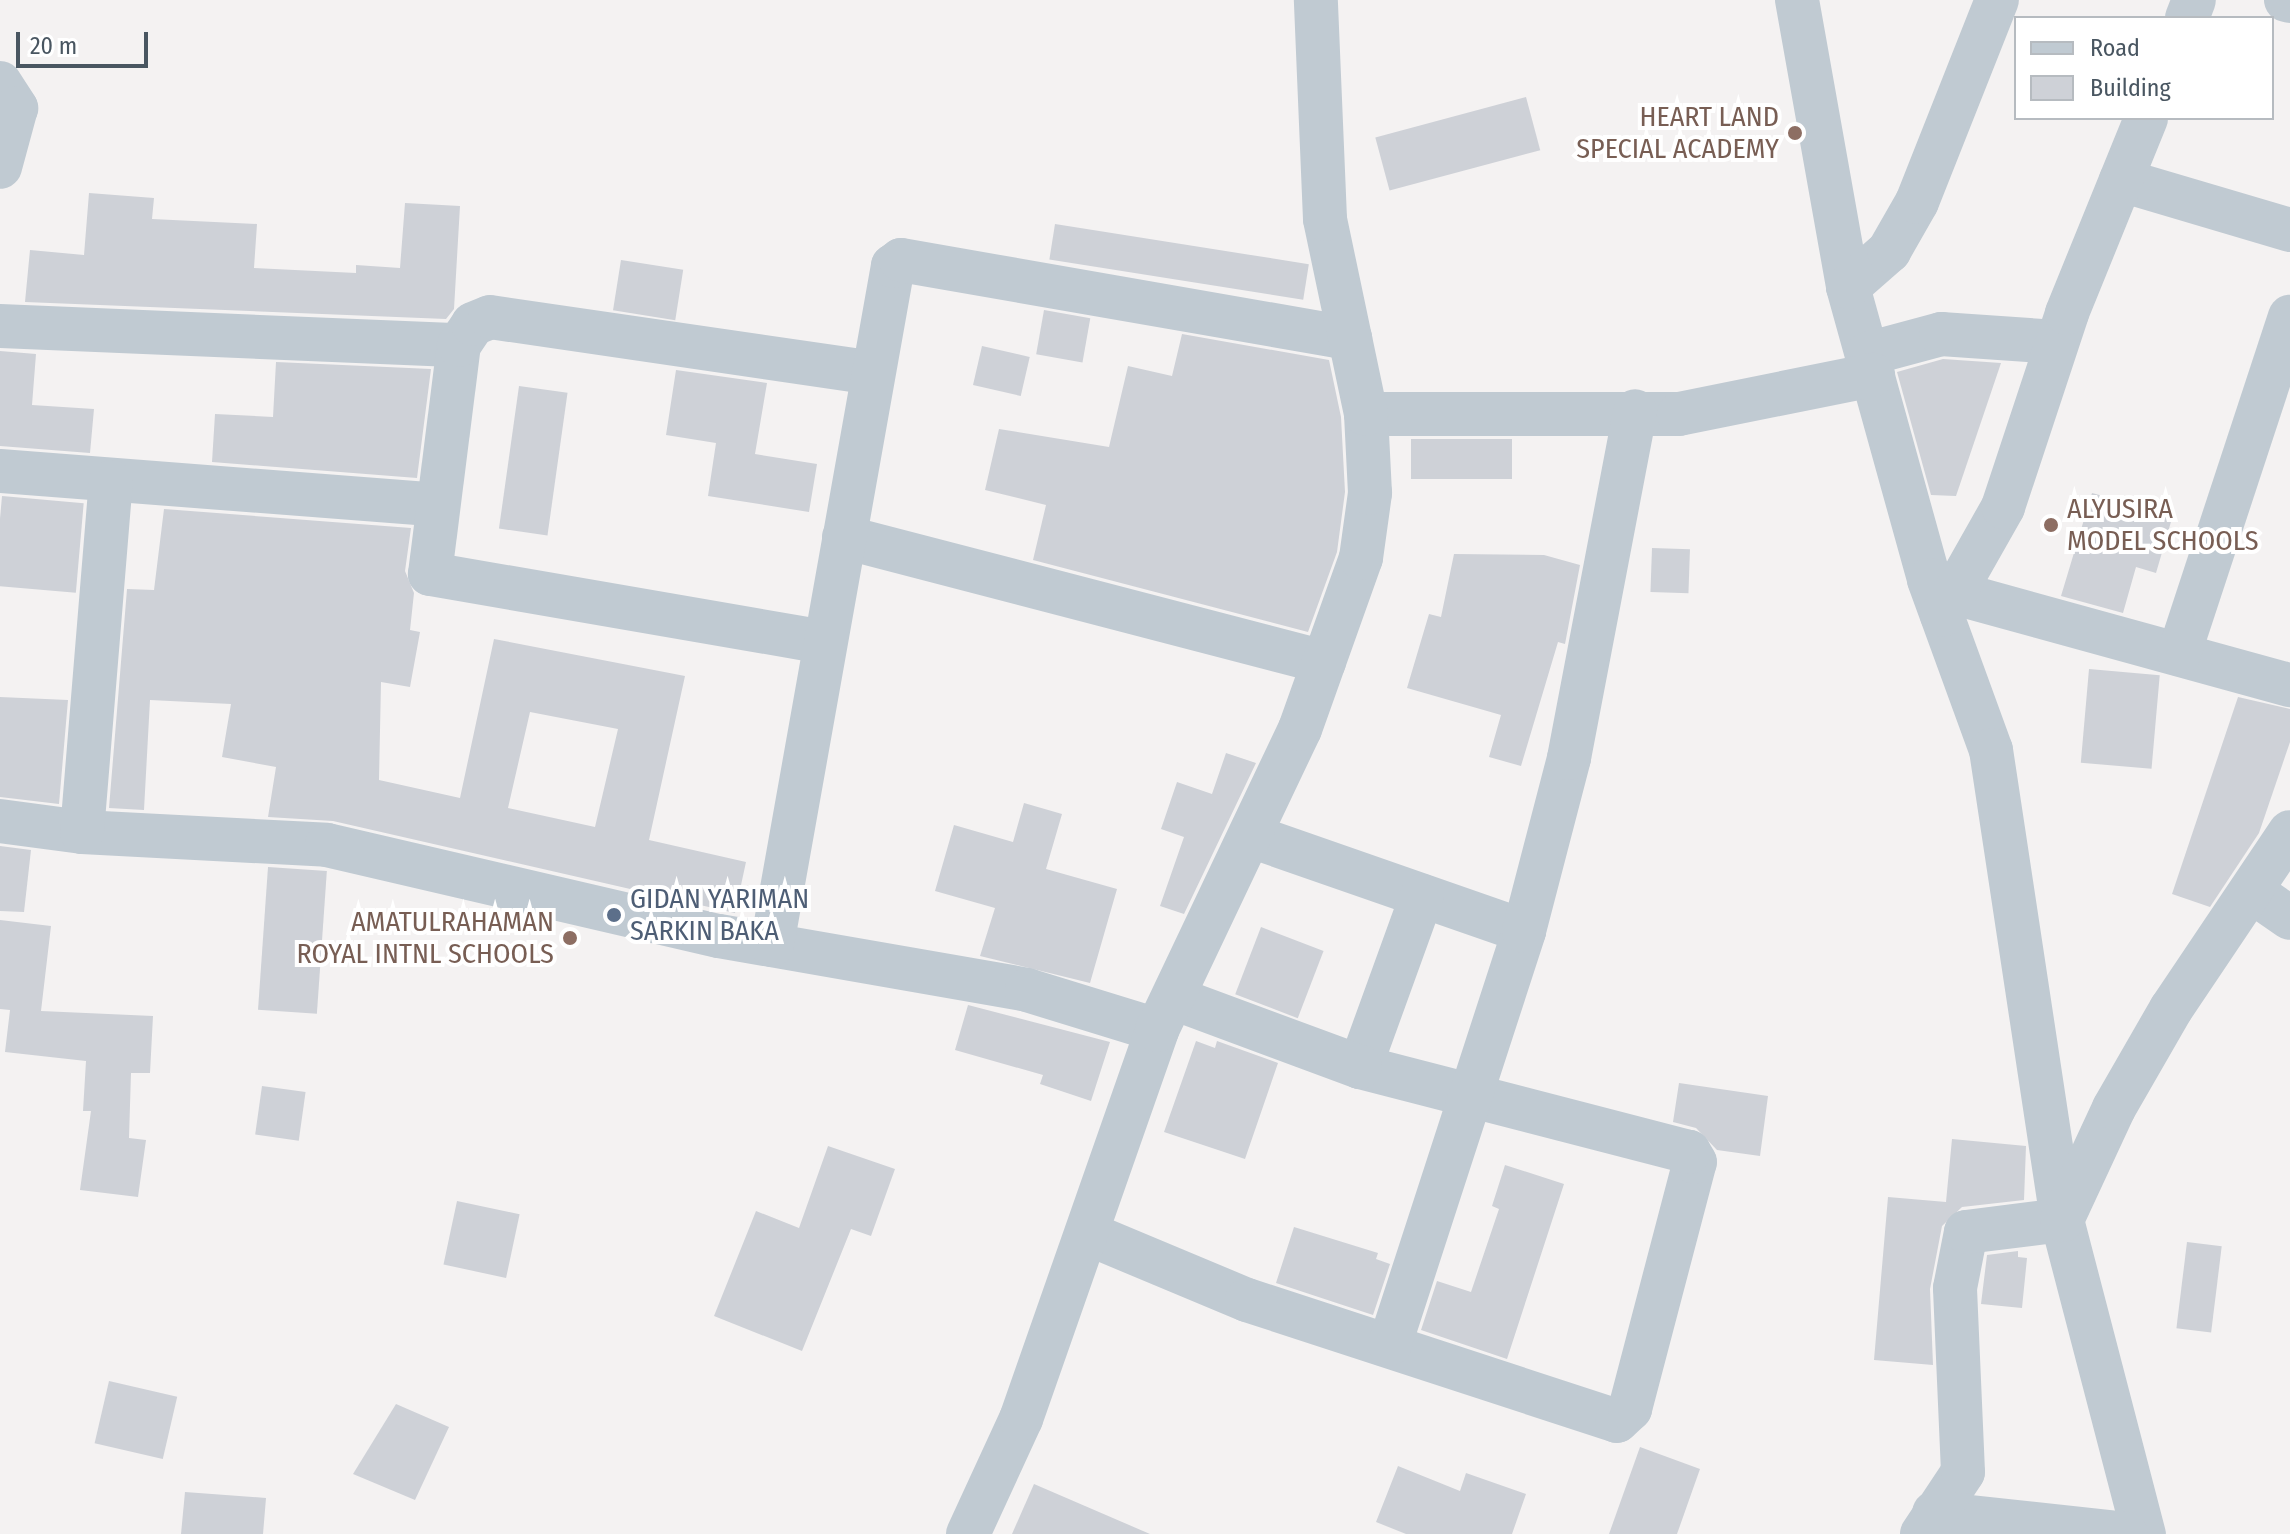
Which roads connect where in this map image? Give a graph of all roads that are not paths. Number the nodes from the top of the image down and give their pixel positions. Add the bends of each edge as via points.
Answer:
1 (1316, 0) edge
2 (1797, 0) edge
3 (1997, 0) edge
4 (0, 83) edge
5 (2145, 120) edge
6 (0, 167) edge
7 (2121, 180) junction
8 (2290, 230) edge
9 (1848, 287) junction
10 (2290, 317) edge
11 (0, 326) edge
12 (1350, 338) junction
13 (2057, 342) junction
14 (459, 345) junction
15 (1870, 365) junction
16 (873, 373) junction
17 (1635, 411) junction
18 (1366, 414) junction
19 (0, 471) edge
20 (111, 482) junction
21 (437, 505) junction
22 (844, 537) junction
23 (1948, 604) junction
24 (824, 642) junction
25 (2179, 654) junction
26 (1324, 662) junction
27 (2290, 685) edge
28 (0, 821) edge
29 (82, 832) junction
30 (2290, 832) edge
31 (1251, 836) junction
32 (2251, 891) junction
33 (1422, 896) junction
34 (2290, 918) edge
35 (1524, 931) junction
36 (772, 945) junction
37 (1165, 1014) junction
38 (1360, 1067) junction
39 (1472, 1100) junction
40 (2062, 1220) junction
41 (1089, 1234) junction
42 (1390, 1344) junction
43 (1928, 1523) edge
44 (968, 1534) edge
45 (2126, 1534) edge
46 (2144, 1534) edge

1 - 12 street via 1325,219
2 - 9 street
3 - 9 street via 1917,202 1889,251
4 - 6 street via 16,108
5 - 7 street
7 - 8 street
7 - 13 street
9 - 15 street
10 - 25 street
11 - 14 street
12 - 16 street via 901,260 891,273
12 - 18 street
13 - 15 street via 1941,334
13 - 23 street via 2003,507
14 - 16 street via 473,324 490,317
14 - 21 street
15 - 17 street via 1706,410
15 - 23 street
16 - 22 street
17 - 18 street
17 - 35 street via 1569,758
18 - 26 street via 1370,493 1361,558
19 - 20 street
20 - 21 street
20 - 29 street
21 - 24 street via 428,567 434,576
22 - 24 street
22 - 26 street
23 - 25 street
23 - 40 street via 1991,750
24 - 36 street
25 - 27 street
26 - 31 street
28 - 29 street
29 - 36 street via 327,845
30 - 32 street
31 - 33 street
31 - 37 street
32 - 34 street
32 - 40 street via 2128,1083
33 - 35 street
33 - 38 street
35 - 39 street
36 - 37 street
37 - 38 street
37 - 41 street
38 - 39 street
39 - 42 street
39 - 42 street via 1694,1157 1630,1409 1617,1421
40 - 43 street via 1966,1232 1955,1288 1963,1472
40 - 46 street
41 - 42 street via 1247,1300
41 - 44 street via 1021,1419
43 - 45 street

